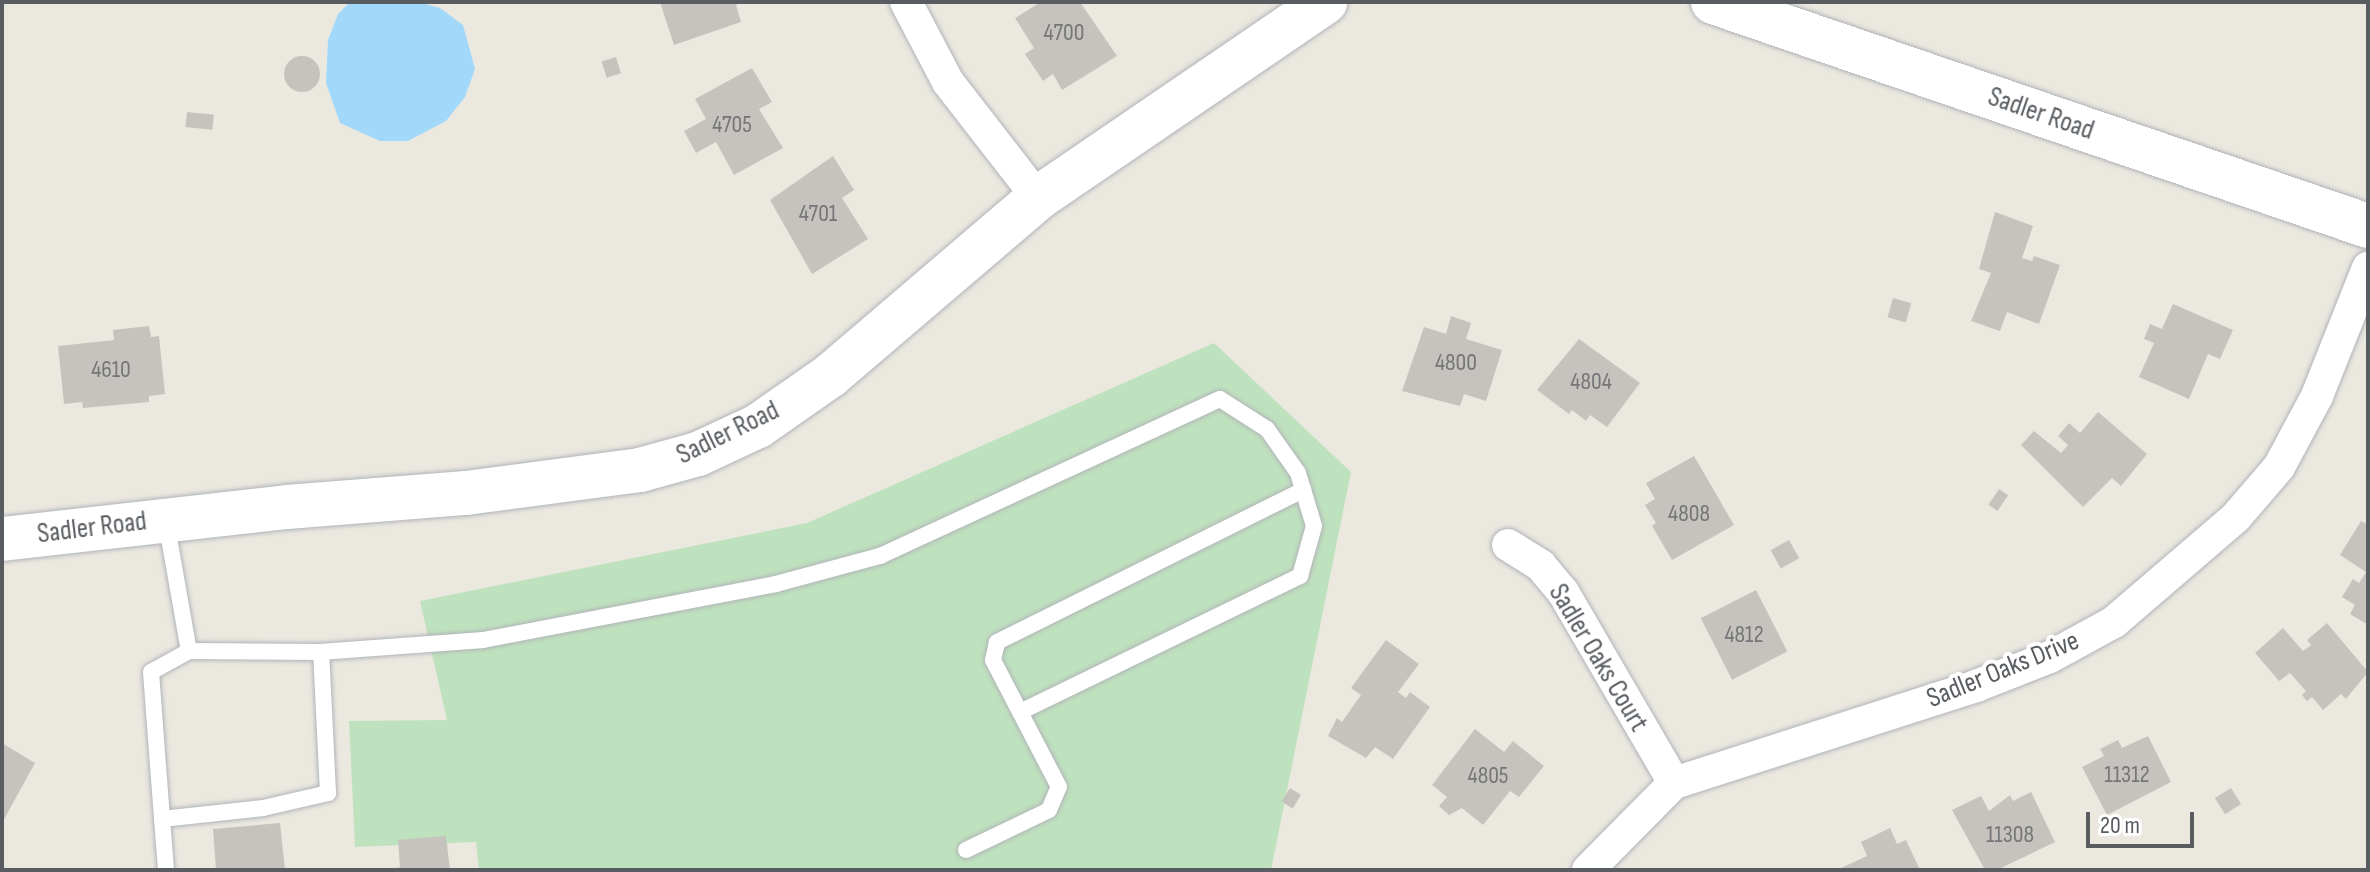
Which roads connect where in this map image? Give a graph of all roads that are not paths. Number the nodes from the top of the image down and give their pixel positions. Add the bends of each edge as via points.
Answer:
1 (906, 2) edge
2 (1325, 2) edge
3 (1713, 2) edge
4 (1038, 198) junction
5 (2368, 226) edge
6 (2368, 268) edge
7 (1303, 490) junction
8 (166, 519) junction
9 (2, 539) edge
10 (1508, 545) dead end
11 (189, 651) junction
12 (321, 652) junction
13 (1020, 712) junction
14 (1674, 783) junction
15 (162, 819) junction
16 (966, 850) dead end
17 (166, 870) edge
18 (1588, 870) edge

1 - 4 street via 948,82
2 - 4 street, Sadler Road
3 - 5 street, Sadler Road
4 - 8 street, Sadler Road via 831,375 758,426 698,454 640,470 466,493
6 - 14 street, Sadler Oaks Drive via 2317,396 2279,467 2236,517 2114,622 2050,657 1976,686
7 - 12 lane via 1298,473 1267,429 1220,399 880,556 776,584 483,640
7 - 13 lane via 1314,526 1300,576
7 - 13 lane via 997,642 993,660
8 - 9 street, Sadler Road
8 - 11 lane
10 - 14 street, Sadler Oaks Court via 1541,566 1563,592
11 - 12 lane
11 - 15 lane via 151,672
12 - 15 lane via 328,793 263,808
13 - 16 lane via 1059,787 1049,810
14 - 18 street, Sadler Oaks Drive
15 - 17 lane

